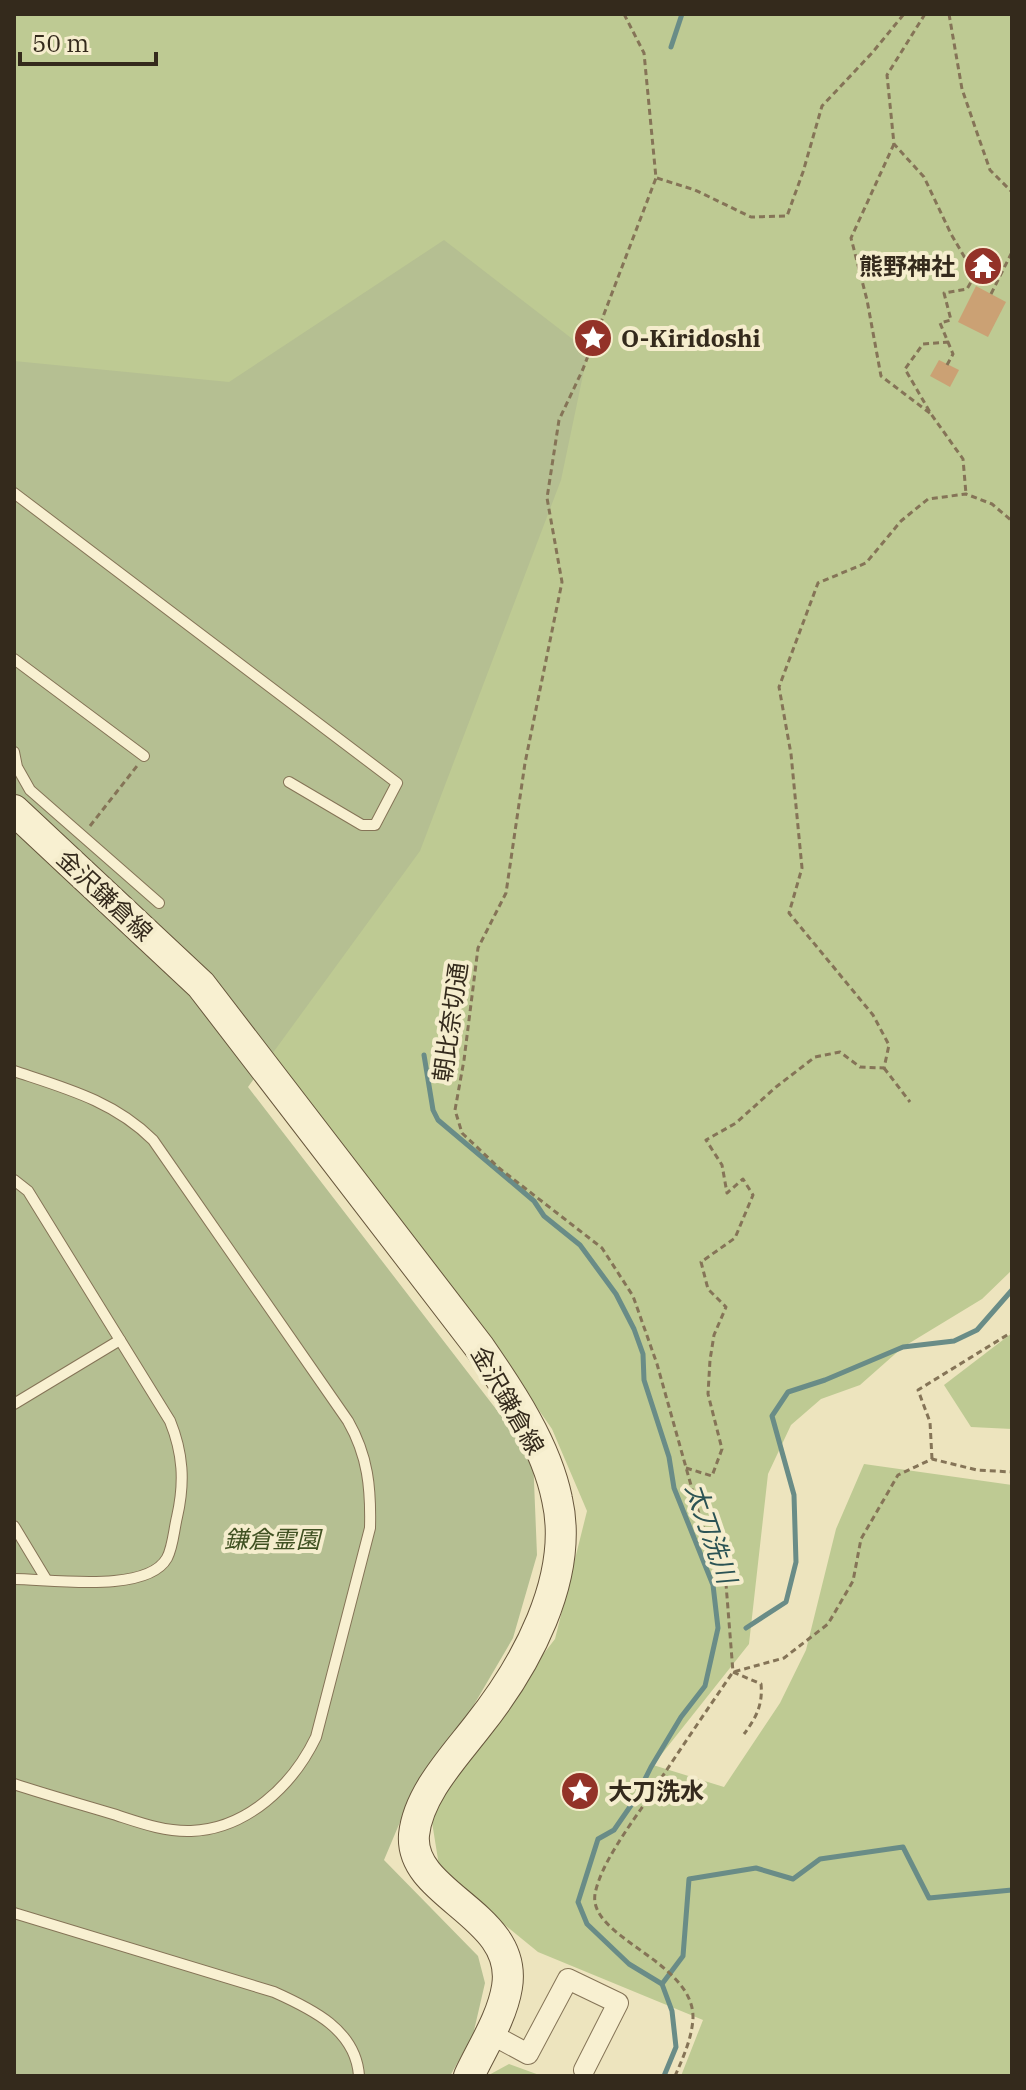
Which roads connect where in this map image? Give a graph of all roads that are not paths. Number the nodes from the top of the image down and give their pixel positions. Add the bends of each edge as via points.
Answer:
1 (14, 493) edge
2 (14, 659) edge
3 (14, 752) edge
4 (144, 756) road end
5 (289, 782) dead end
6 (14, 810) edge
7 (159, 903) dead end
8 (14, 1071) edge
9 (14, 1180) edge
10 (120, 1340) junction
11 (14, 1404) edge
12 (14, 1526) edge
13 (14, 1579) edge
14 (46, 1579) junction
15 (14, 1784) edge
16 (14, 1913) edge
17 (489, 2033) junction
18 (584, 2070) dead end
19 (359, 2076) edge
20 (469, 2076) edge

1 - 5 lane via 397,783 375,825 362,825
2 - 4 lane
3 - 7 lane via 30,790
6 - 17 main road, 金沢鎌倉線 via 201,985 480,1348 548,1469 558,1500 560,1532 552,1594 516,1671 433,1787 414,1832 413,1846 425,1871 495,1936 505,1954 508,1986
8 - 15 lane via 98,1100 153,1140 348,1421 366,1461 371,1503 370,1528 316,1737 306,1759 272,1796 233,1821 191,1831 147,1824
9 - 10 lane via 28,1191
10 - 11 lane
10 - 14 lane via 179,1444 183,1471 166,1560 144,1576 113,1583
12 - 14 lane
13 - 14 lane
16 - 19 lane via 274,1992 314,2010 345,2036
17 - 18 street via 528,2054 568,1979 618,2003
17 - 20 main road, 金沢鎌倉線

